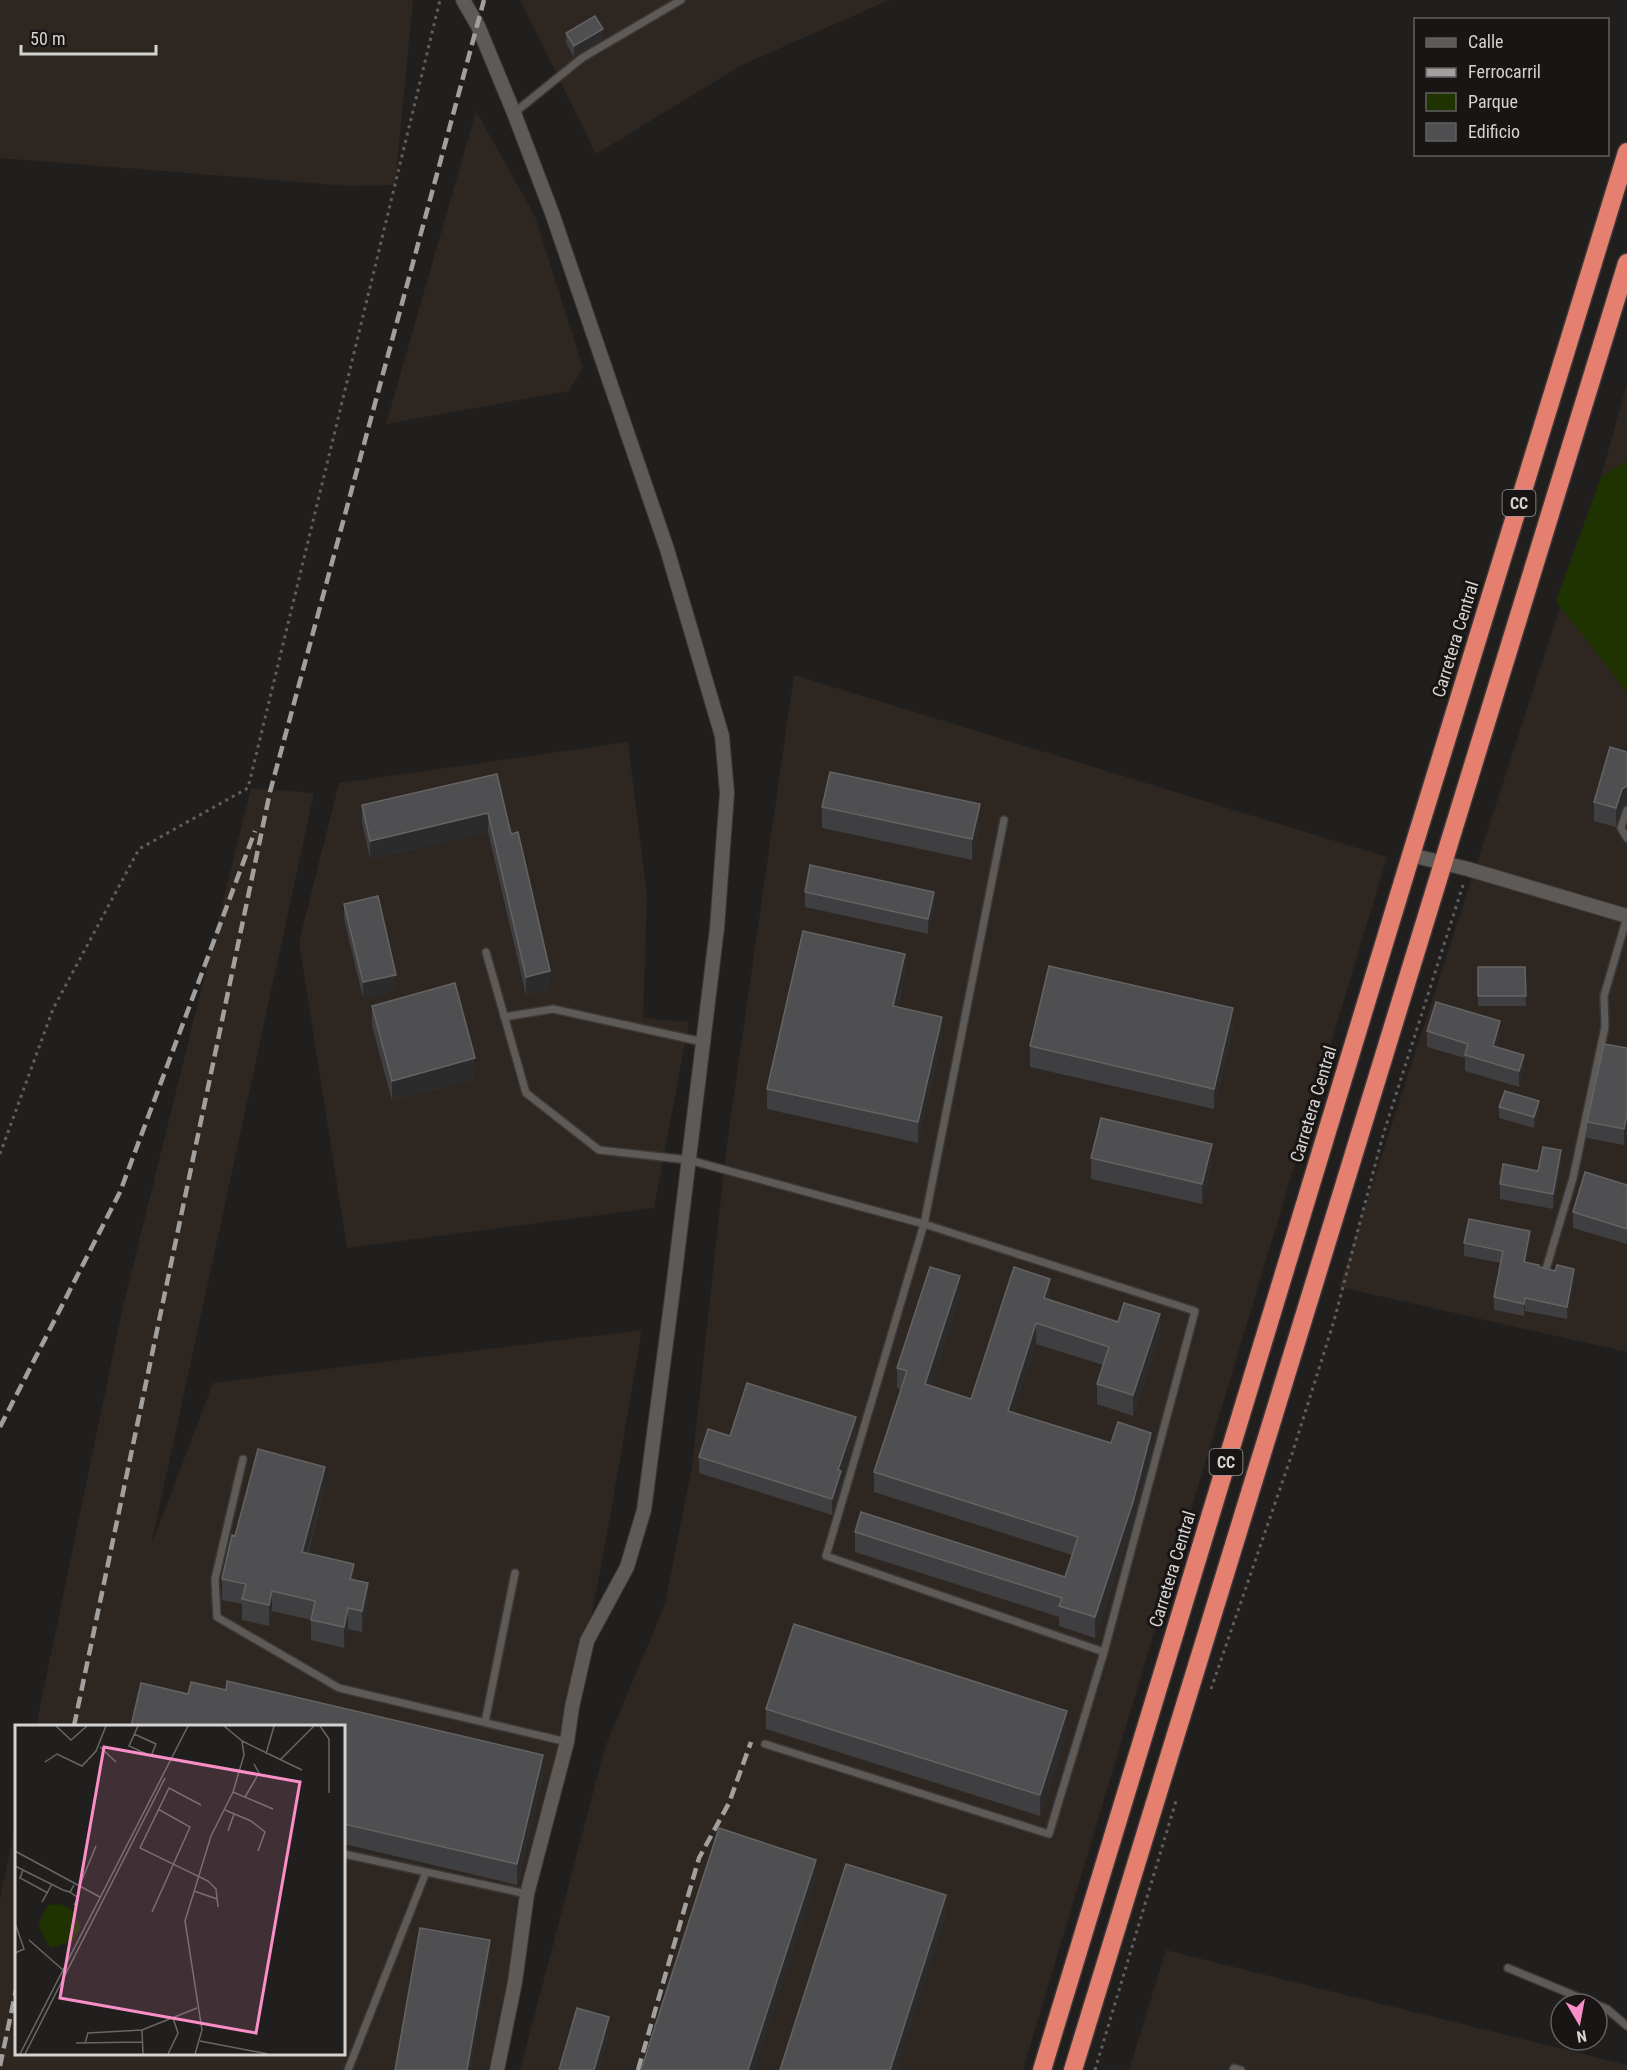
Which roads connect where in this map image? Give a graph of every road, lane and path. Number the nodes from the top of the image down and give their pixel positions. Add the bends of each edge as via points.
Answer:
1 (440, 0) edge
2 (464, 0) edge
3 (681, 0) edge
4 (514, 113) junction
5 (1627, 152) edge
6 (1627, 263) edge
7 (1627, 810) edge
8 (1004, 820) dead end
9 (1627, 838) edge
10 (1411, 855) junction
11 (1442, 863) junction
12 (1468, 869) junction
13 (1627, 916) edge
14 (486, 952) dead end
15 (504, 1017) junction
16 (703, 1042) junction
17 (0, 1154) edge
18 (689, 1160) junction
19 (924, 1224) junction
20 (1546, 1269) edge
21 (243, 1459) dead end
22 (515, 1573) dead end
23 (1104, 1652) junction
24 (1208, 1695) dead end
25 (485, 1722) junction
26 (567, 1742) junction
27 (765, 1744) dead end
28 (1177, 1797) dead end
29 (345, 1854) edge
30 (426, 1872) junction
31 (527, 1894) junction
32 (1508, 1968) dead end
33 (1565, 1992) edge
34 (1609, 2011) edge
35 (1627, 2026) edge
36 (348, 2070) edge
37 (497, 2070) edge
38 (1042, 2070) edge
39 (1073, 2070) edge
40 (1095, 2070) edge
41 (1233, 2070) edge
42 (1241, 2070) edge

1 - 17 path via 248,788 139,849 52,1009
2 - 4 street
3 - 4 lane via 582,58
4 - 16 street via 667,549 722,736 727,793
5 - 10 highway, Carretera Central / CC
6 - 11 highway, CC
7 - 9 lane via 1621,828
8 - 19 lane
10 - 11 street
10 - 38 highway, Carretera Central / CC
11 - 12 street
11 - 39 highway, CC
12 - 13 street
12 - 24 path via 1383,1135 1292,1455
13 - 20 lane via 1604,996 1605,1028 1573,1178
14 - 15 lane
15 - 16 lane via 553,1009
15 - 18 lane via 526,1093 599,1150
16 - 18 street
18 - 19 lane
18 - 26 street via 644,1510 627,1566 587,1641
19 - 23 lane via 1195,1311
19 - 23 lane via 826,1556
21 - 25 lane via 215,1579 217,1617 339,1688
22 - 25 lane
23 - 27 lane via 1049,1834
25 - 26 lane
26 - 31 street
28 - 40 path
29 - 30 lane
30 - 31 lane
30 - 36 lane
31 - 37 street
32 - 33 lane
34 - 35 lane
41 - 42 lane

